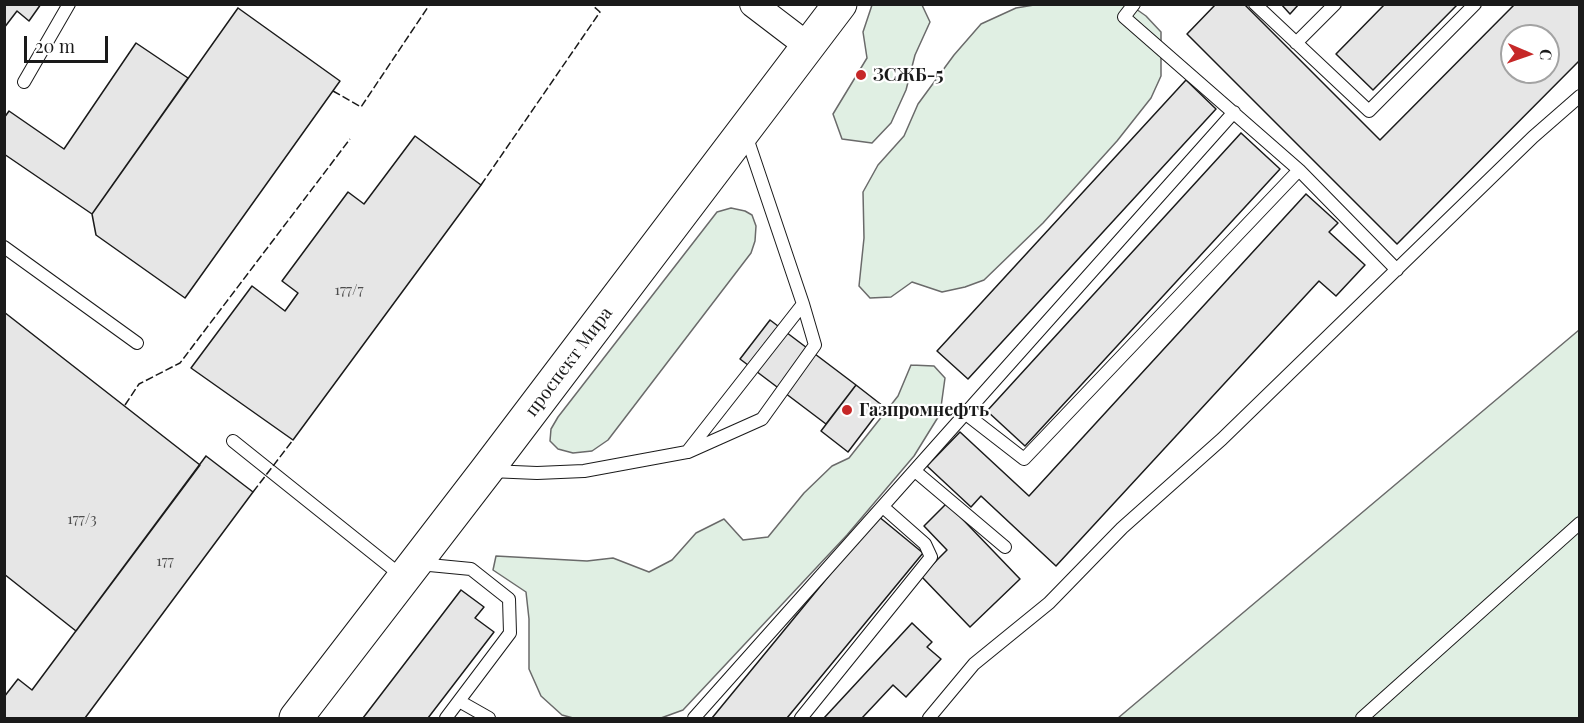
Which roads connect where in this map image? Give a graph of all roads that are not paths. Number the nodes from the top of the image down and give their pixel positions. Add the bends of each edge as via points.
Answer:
1 (69, 4) edge
2 (753, 4) edge
3 (840, 4) edge
4 (1134, 4) edge
5 (1255, 4) edge
6 (1335, 4) edge
7 (1475, 4) edge
8 (1296, 43) junction
9 (808, 46) junction
10 (24, 82) dead end
11 (1580, 96) edge
12 (1234, 112) junction
13 (745, 130) junction
14 (1299, 170) junction
15 (4, 247) edge
16 (1397, 270) junction
17 (803, 304) junction
18 (137, 343) dead end
19 (966, 414) junction
20 (233, 441) dead end
21 (687, 452) junction
22 (486, 471) junction
23 (915, 471) junction
24 (883, 507) junction
25 (1580, 523) edge
26 (1005, 547) dead end
27 (410, 571) junction
28 (459, 701) junction
29 (296, 718) edge
30 (446, 718) edge
31 (489, 718) edge
32 (694, 718) edge
33 (801, 718) edge
34 (929, 718) edge
35 (1362, 718) edge

1 - 10 lane
2 - 9 street
3 - 9 street, проспект Мира
4 - 12 lane via 1124,16
5 - 8 lane
6 - 8 lane
7 - 8 lane via 1369,111
9 - 13 street, проспект Мира
11 - 16 lane
12 - 14 lane
12 - 19 lane
13 - 17 lane
13 - 22 street, проспект Мира
14 - 16 lane
14 - 19 lane via 1024,459
15 - 18 lane
16 - 34 lane via 1222,439 1122,528 1049,603 974,664
17 - 21 lane
17 - 21 lane via 815,345 762,419
19 - 23 lane
20 - 27 lane
21 - 22 lane via 584,471
22 - 27 street, проспект Мира
23 - 24 lane
23 - 26 lane
24 - 32 lane
24 - 33 lane via 925,544 932,557
25 - 35 lane
27 - 28 lane via 471,569 509,599 510,633
27 - 29 street, проспект Мира
28 - 30 lane
28 - 31 lane

